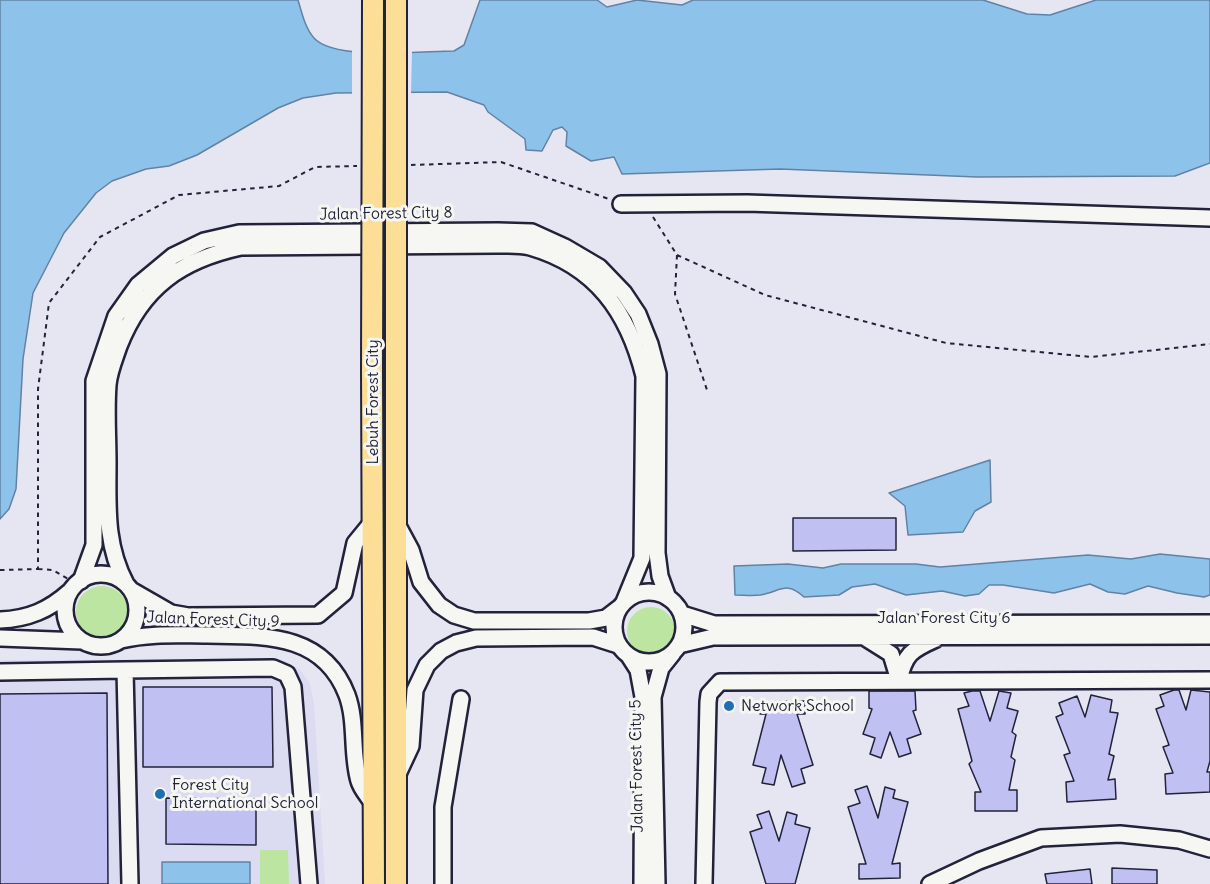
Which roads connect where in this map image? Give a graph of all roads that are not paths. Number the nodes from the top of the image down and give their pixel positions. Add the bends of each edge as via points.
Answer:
1 (373, 0) edge
2 (396, 0) edge
3 (621, 204) road end
4 (1210, 218) edge
5 (374, 521) junction
6 (395, 521) junction
7 (75, 586) junction
8 (129, 587) junction
9 (668, 598) junction
10 (622, 605) junction
11 (682, 614) junction
12 (0, 620) edge
13 (1210, 623) edge
14 (942, 636) junction
15 (1210, 636) edge
16 (862, 637) junction
17 (0, 638) edge
18 (121, 640) junction
19 (82, 641) junction
20 (676, 649) junction
21 (624, 651) junction
22 (125, 670) junction
23 (0, 672) edge
24 (899, 680) junction
25 (1210, 680) edge
26 (461, 699) dead end
27 (395, 780) junction
28 (374, 804) junction
29 (1210, 849) edge
30 (130, 884) edge
31 (309, 884) edge
32 (374, 884) edge
33 (396, 884) edge
34 (443, 884) edge
35 (642, 884) edge
36 (657, 884) edge
37 (704, 884) edge
38 (930, 884) edge

1 - 5 main road, Lebuh Forest City, bridge
2 - 6 main road, Lebuh Forest City, bridge
3 - 4 street via 747,202
5 - 8 street, Jalan Forest City 9 via 355,543 344,593 318,615 188,616 171,613
5 - 28 main road, Lebuh Forest City
6 - 10 street via 411,550 421,582 439,605 454,615 474,621 589,621 606,618
6 - 27 main road, Lebuh Forest City
7 - 8 street, Jalan Forest City 9 via 104,574
7 - 9 street, Jalan Forest City 8 via 94,545 94,381 116,316 138,285 183,251 204,241 239,233 498,231 532,232 599,267 638,314 658,375 657,552
7 - 12 street via 54,606 37,614
7 - 19 street via 65,607 67,623
8 - 10 street, Jalan Forest City 8 via 111,552 108,383 128,323 148,294 180,268 208,254 241,247 529,246 590,278 619,311 637,348 644,376 642,558
8 - 18 street, Jalan Forest City 9 via 137,614 132,629
9 - 10 street via 646,592
9 - 11 street
10 - 21 street via 614,630
11 - 13 street, Jalan Forest City 6 via 714,624
11 - 20 street via 684,625
14 - 15 street, Jalan Forest City 6
14 - 16 street, Jalan Forest City 6
14 - 24 street via 903,660
16 - 20 street, Jalan Forest City 6 via 713,637
16 - 24 street via 891,654
17 - 19 street, Jalan Forest City 9
18 - 19 street, Jalan Forest City 9 via 106,646
18 - 28 street, Jalan Forest City 9 via 143,635 259,636 288,640 312,652 334,673 347,696 359,783
20 - 21 street via 652,662
20 - 36 street, Jalan Forest City 5 via 661,668 653,698
21 - 27 street via 593,637 476,638 441,651 426,665 416,690 411,746
21 - 35 street, Jalan Forest City 5 via 638,670 643,697
22 - 23 street
22 - 30 street
22 - 31 street via 273,668 287,674 293,687
24 - 25 street
24 - 37 street via 728,681 714,687 708,702
26 - 34 street via 443,807
27 - 33 main road, Lebuh Forest City
28 - 32 main road, Lebuh Forest City
29 - 38 street via 1179,840 1120,834 1041,838

